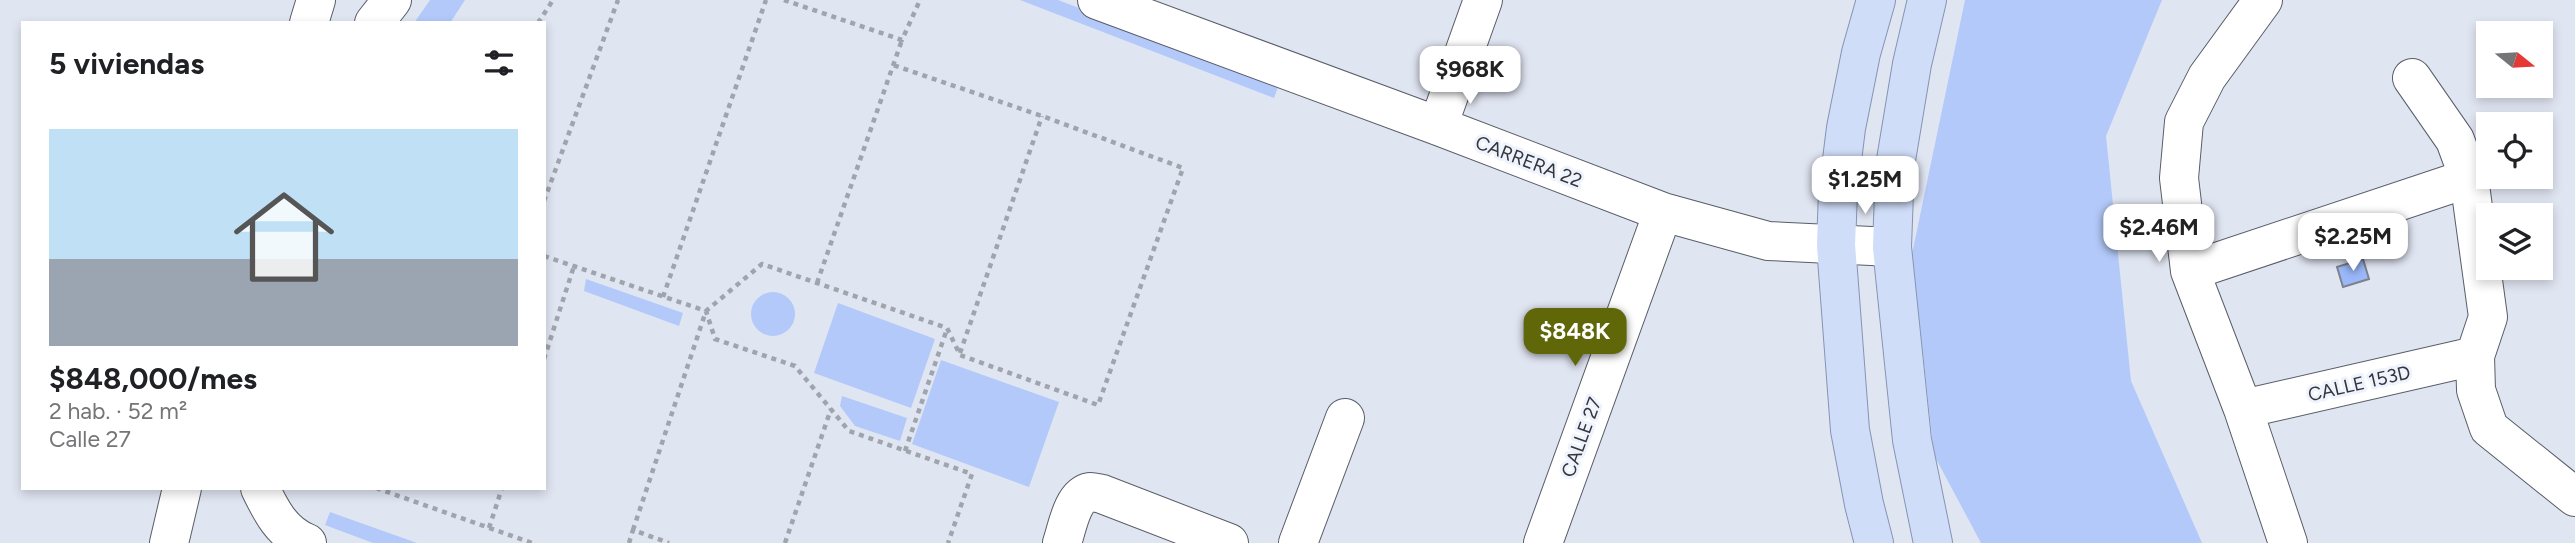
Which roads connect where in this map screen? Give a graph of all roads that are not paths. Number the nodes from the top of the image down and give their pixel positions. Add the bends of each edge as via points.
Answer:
1 (316, 0) edge
2 (392, 0) edge
3 (1097, 0) edge
4 (1483, 0) edge
5 (1876, 0) edge
6 (1927, 0) edge
7 (2263, 0) edge
8 (310, 21) edge
9 (376, 21) edge
10 (2412, 78) dead end
11 (1438, 125) junction
12 (2469, 178) junction
13 (1663, 212) junction
14 (1836, 245) junction
15 (1892, 247) junction
16 (2190, 271) junction
17 (2475, 356) junction
18 (2244, 409) junction
19 (1345, 418) dead end
20 (182, 490) edge
21 (261, 490) edge
22 (2573, 490) edge
23 (169, 543) edge
24 (307, 543) edge
25 (1062, 543) edge
26 (1229, 543) edge
27 (1298, 543) edge
28 (1543, 543) edge
29 (1874, 543) edge
30 (1933, 543) edge
31 (2288, 543) edge

1 - 8 street
2 - 9 street
3 - 11 street, CARRERA 22
4 - 11 street
5 - 14 main road via 1846,128
6 - 15 main road via 1895,166
7 - 16 street via 2207,77 2184,122 2179,178
10 - 12 street via 2455,140
11 - 13 street, CARRERA 22
12 - 16 street
12 - 17 street via 2488,317
13 - 14 street, CARRERA 22 via 1768,241
13 - 28 street, CALLE 27
14 - 15 street, CARRERA 22
14 - 29 main road via 1850,429
15 - 30 main road via 1912,440
16 - 18 street
17 - 18 street, CALLE 153D
17 - 22 street via 2476,390 2489,428
18 - 31 street
19 - 27 street
20 - 23 street
21 - 24 street via 273,516 295,538
25 - 26 street via 1080,496 1090,492

